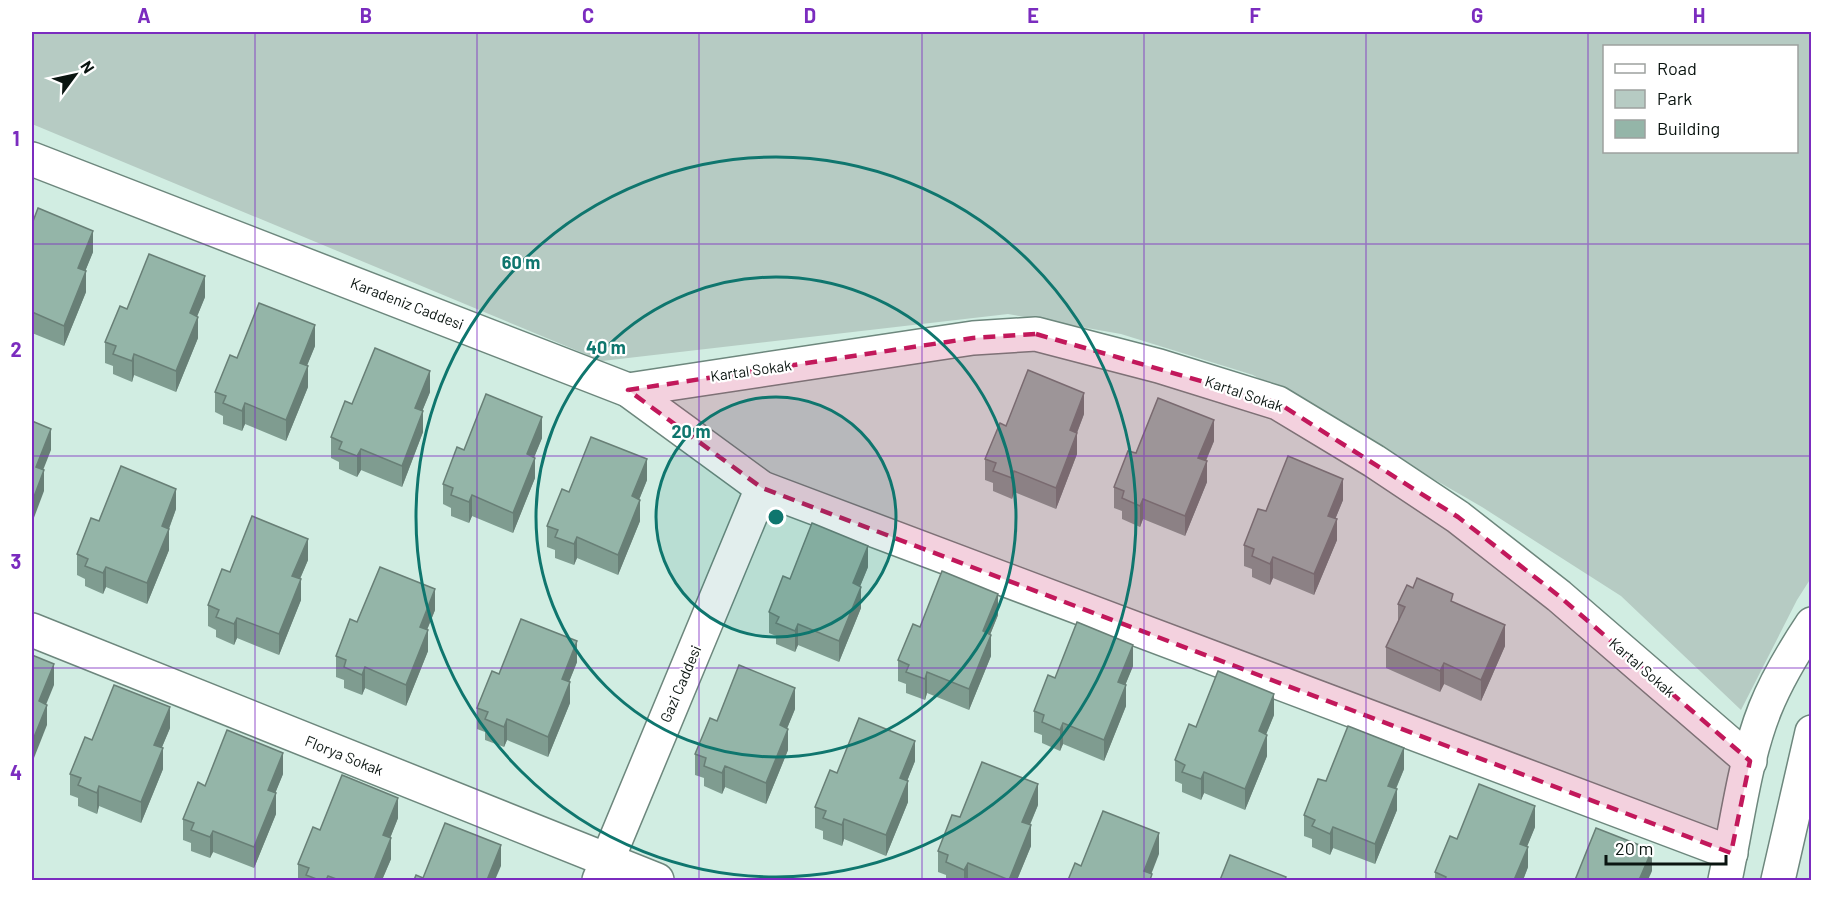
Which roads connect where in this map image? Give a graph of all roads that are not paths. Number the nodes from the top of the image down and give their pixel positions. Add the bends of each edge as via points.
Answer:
1 (32, 159) edge
2 (628, 390) junction
3 (762, 488) junction
4 (1812, 624) edge
5 (32, 630) edge
6 (1812, 732) edge
7 (1750, 761) junction
8 (1728, 867) edge
9 (603, 871) edge
10 (657, 880) edge
11 (1778, 880) edge

1 - 2 street, Karadeniz Caddesi
2 - 3 street, Karadeniz Caddesi
2 - 7 street, Kartal Sokak via 973,338 1036,334 1278,403 1458,517 1559,596
3 - 8 street
3 - 9 street, Gazi Caddesi
4 - 7 street via 1765,710
5 - 9 street, Florya Sokak
6 - 11 street
7 - 8 street
9 - 10 street, Florya Sokak

